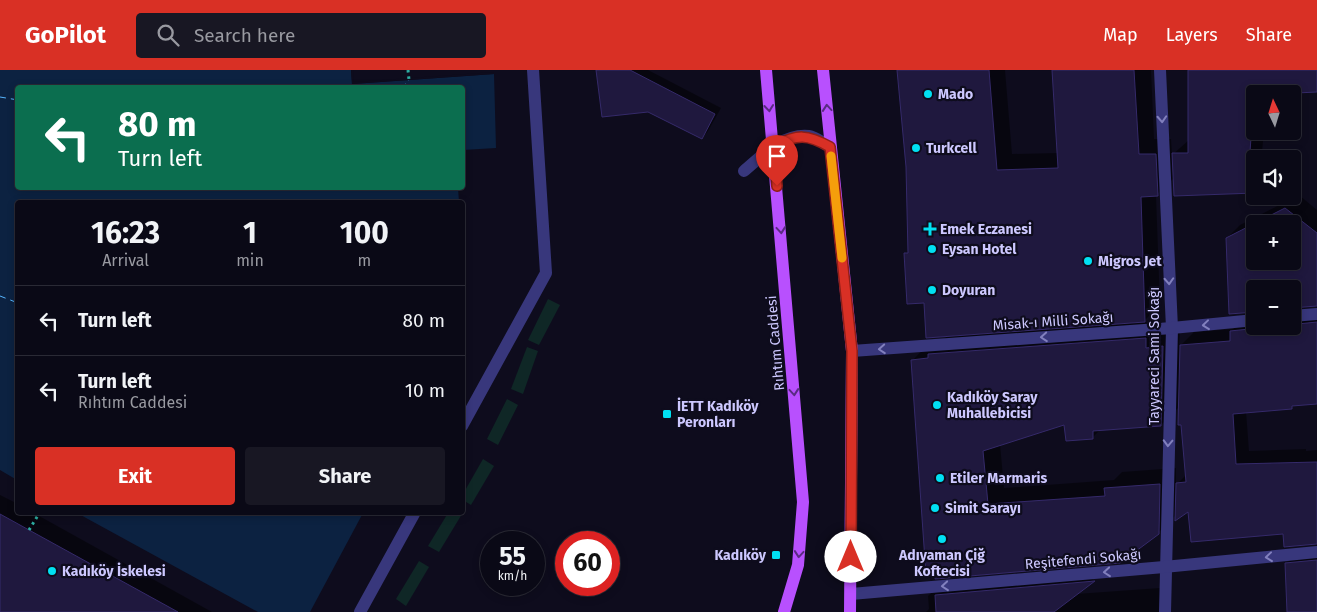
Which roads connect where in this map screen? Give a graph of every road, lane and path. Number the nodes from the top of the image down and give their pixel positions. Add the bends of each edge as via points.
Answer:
1 (408, 70) edge
2 (534, 70) edge
3 (766, 70) edge
4 (823, 70) edge
5 (1160, 70) edge
6 (409, 80) dead end
7 (774, 146) junction
8 (830, 147) junction
9 (744, 171) dead end
10 (1317, 314) edge
11 (1301, 315) edge
12 (1246, 321) edge
13 (1172, 328) junction
14 (852, 351) junction
15 (465, 421) edge
16 (38, 515) edge
17 (413, 515) edge
18 (30, 530) dead end
19 (1317, 552) edge
20 (1164, 568) junction
21 (851, 594) junction
22 (360, 612) edge
23 (784, 612) edge
24 (850, 612) edge
25 (1165, 612) edge

1 - 6 path
2 - 15 street via 546,273
3 -> 7 main road, Rıhtım Caddesi
8 -> 4 main road
5 -> 13 street, Tayyareci Sami Sokağı
7 - 8 street via 790,138 810,136
7 - 9 street
7 -> 23 main road, Rıhtım Caddesi via 803,502 798,565
8 - 14 main road
10 - 11 street
12 -> 13 street, Misak-ı Milli Sokağı
13 -> 14 street, Misak-ı Milli Sokağı
13 -> 20 street, Tayyareci Sami Sokağı
14 - 21 main road
16 - 18 path
17 - 22 street
19 -> 20 street, Reşitefendi Sokağı
20 -> 21 street, Reşitefendi Sokağı
20 - 25 street, Tayyareci Sami Sokağı
21 - 24 main road

